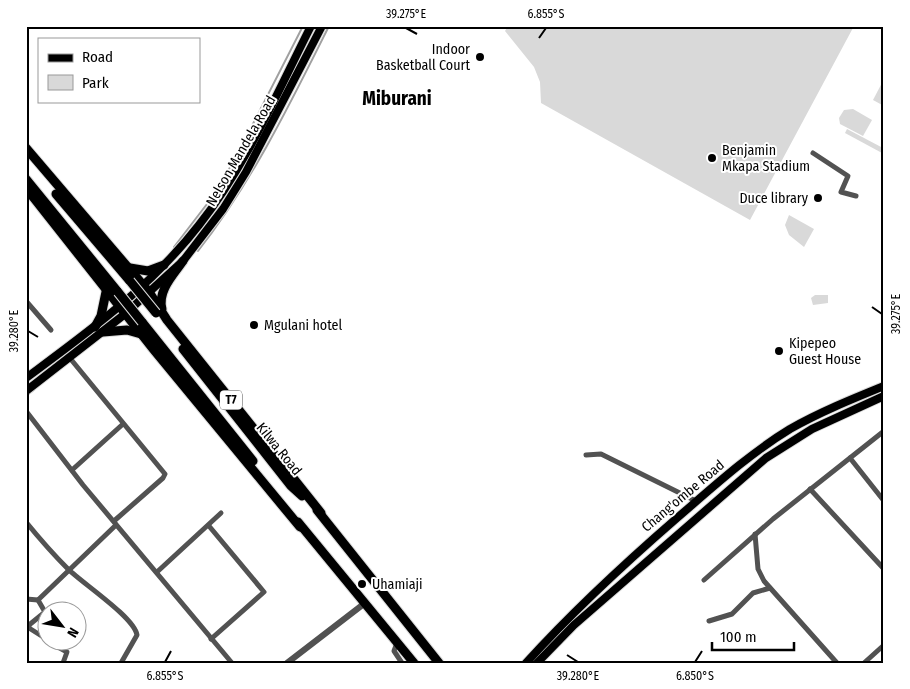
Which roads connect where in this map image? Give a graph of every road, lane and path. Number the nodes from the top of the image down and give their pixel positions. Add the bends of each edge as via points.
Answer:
1 (311, 26) edge
2 (322, 26) edge
3 (26, 148) edge
4 (813, 152) dead end
5 (26, 156) edge
6 (26, 179) edge
7 (26, 188) edge
8 (856, 196) dead end
9 (183, 261) junction
10 (164, 265) junction
11 (130, 268) junction
12 (147, 289) junction
13 (106, 292) junction
14 (26, 301) edge
15 (122, 311) junction
16 (160, 314) junction
17 (51, 330) dead end
18 (99, 330) junction
19 (141, 334) junction
20 (69, 357) junction
21 (26, 378) edge
22 (884, 386) edge
23 (26, 390) edge
24 (884, 396) edge
25 (26, 411) edge
26 (123, 424) junction
27 (884, 431) edge
28 (874, 439) junction
29 (884, 440) edge
30 (586, 455) dead end
31 (850, 458) junction
32 (72, 470) junction
33 (810, 489) junction
34 (696, 501) junction
35 (884, 501) edge
36 (221, 513) dead end
37 (26, 522) edge
38 (115, 523) junction
39 (210, 526) junction
40 (300, 527) junction
41 (755, 534) junction
42 (884, 569) edge
43 (69, 570) junction
44 (157, 572) junction
45 (704, 580) dead end
46 (770, 588) junction
47 (26, 599) edge
48 (38, 600) joint
49 (365, 603) junction
50 (38, 619) edge
51 (709, 621) dead end
52 (38, 634) edge
53 (211, 639) junction
54 (397, 643) junction
55 (884, 645) edge
56 (121, 663) edge
57 (232, 663) edge
58 (287, 663) edge
59 (402, 663) edge
60 (414, 663) edge
61 (439, 663) edge
62 (526, 663) edge
63 (537, 663) edge
64 (838, 663) edge
65 (864, 663) edge

1 - 10 main road, Nelson Mandela Road via 228,184 200,225
2 - 9 main road, Nelson Mandela Road via 246,172 223,209
3 - 11 highway, T7
4 - 8 street via 844,171 848,176 841,192
5 - 16 highway, Kilwa Road / T7, bridge
6 - 40 highway, Kilwa Road / T7, bridge via 286,502
7 - 13 highway, T7
9 - 12 main road, Nelson Mandela Road
9 - 16 highway via 160,298
10 - 11 highway via 148,271
10 - 12 main road, Nelson Mandela Road
11 - 12 highway, T7
12 - 15 main road, Nelson Mandela Road
12 - 16 highway, T7
13 - 15 highway, T7
13 - 18 highway
14 - 17 street
15 - 18 main road, Nelson Mandela Road
15 - 19 highway, T7
16 - 61 highway, Kilwa Road / T7 via 291,486 320,513
18 - 19 highway via 127,330
18 - 20 main road, Nelson Mandela Road
18 - 21 main road, Nelson Mandela Road
19 - 40 highway, T7
20 - 23 main road, Nelson Mandela Road
20 - 26 street
22 - 34 main road, Chang'ombe Road via 824,411 789,430
24 - 63 main road, Chang'ombe Road via 812,429 766,458 574,625
25 - 32 street
26 - 32 street
26 - 38 street via 165,474
27 - 28 street
28 - 29 street
28 - 31 street
30 - 34 street via 601,454
31 - 33 street
31 - 35 street
32 - 38 street
33 - 41 street
33 - 42 street
34 - 62 main road, Chang'ombe Road via 565,620
36 - 39 street
37 - 43 street
38 - 43 street
38 - 44 street
39 - 44 street
39 - 53 street via 264,592
40 - 49 highway, Kilwa Road / T7
41 - 45 street
41 - 46 street via 758,569
43 - 48 street
43 - 56 street via 134,627 137,635
44 - 53 street
46 - 51 street via 753,593 732,614
46 - 64 street
47 - 48 street
49 - 54 highway, Kilwa Road / T7
49 - 58 street
50 - 52 street via 29,628
53 - 57 street
54 - 59 street via 394,650
54 - 60 highway, Kilwa Road / T7
55 - 65 street

